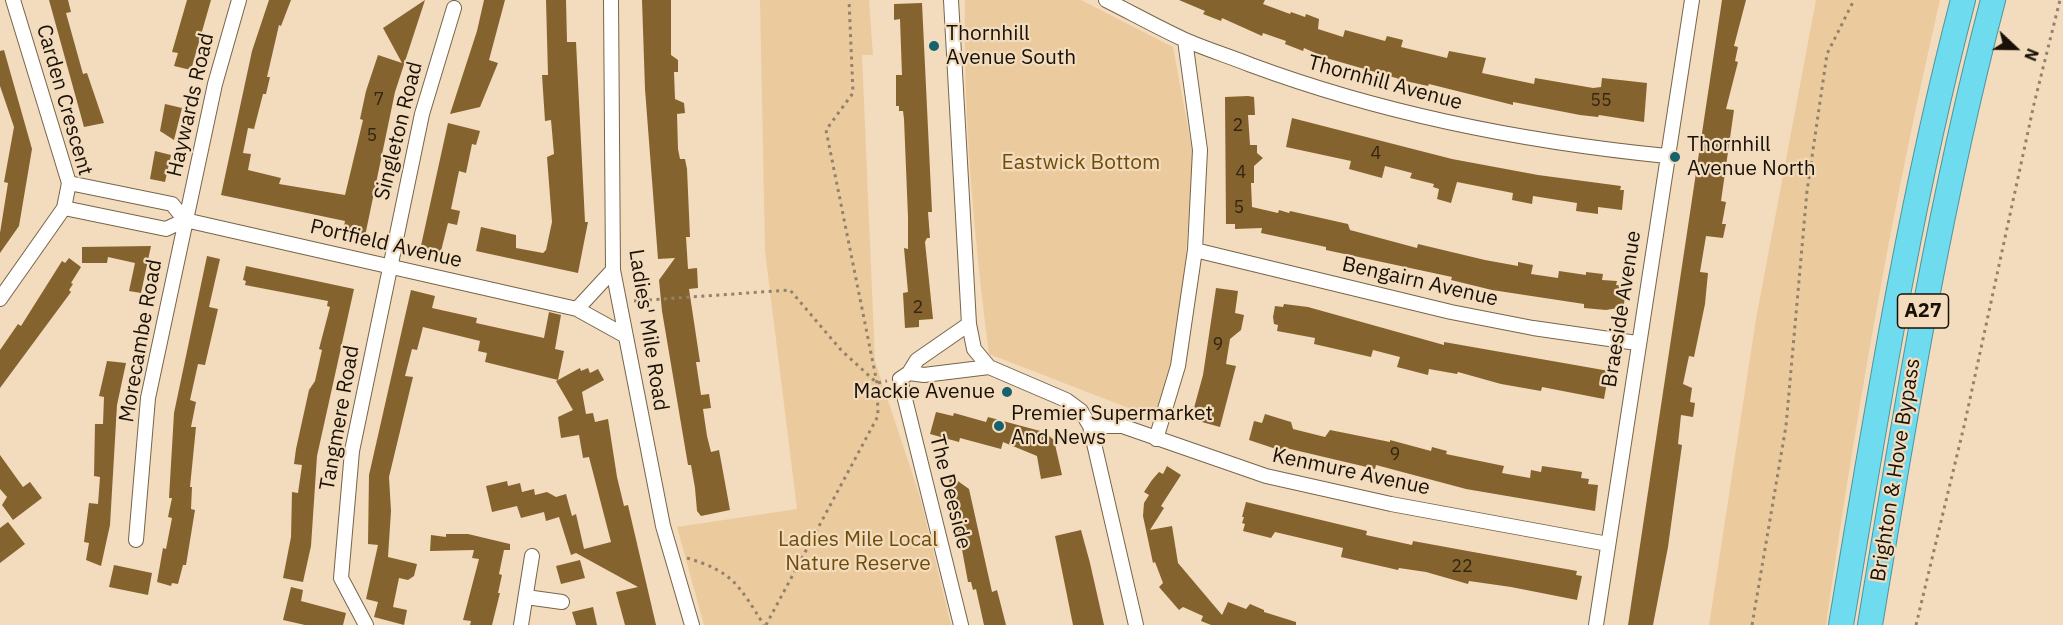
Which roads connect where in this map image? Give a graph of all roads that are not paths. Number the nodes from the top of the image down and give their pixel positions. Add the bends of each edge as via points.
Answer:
1 (13, 0) edge
2 (239, 0) edge
3 (611, 0) edge
4 (951, 0) edge
5 (1106, 0) edge
6 (1692, 0) edge
7 (1963, 0) edge
8 (1993, 0) edge
9 (454, 8) dead end
10 (1185, 39) junction
11 (1667, 156) junction
12 (69, 183) junction
13 (64, 208) junction
14 (185, 220) junction
15 (1195, 250) junction
16 (388, 265) junction
17 (613, 270) junction
18 (0, 299) edge
19 (577, 309) junction
20 (969, 324) junction
21 (624, 335) junction
22 (1637, 343) junction
23 (989, 367) junction
24 (909, 373) junction
25 (1090, 426) junction
26 (1156, 439) junction
27 (135, 540) dead end
28 (1608, 544) junction
29 (532, 556) dead end
30 (526, 597) junction
31 (561, 602) dead end
32 (366, 625) edge
33 (521, 625) edge
34 (692, 625) edge
35 (961, 625) edge
36 (1137, 625) edge
37 (1596, 625) edge
38 (1841, 625) edge
39 (1870, 625) edge

1 - 12 street, Carden Crescent
2 - 14 street, Haywards Road via 215,84
3 - 17 street, Ladies' Mile Road
4 - 20 street
5 - 10 street, Thornhill Avenue
6 - 11 street, Braeside Avenue
7 - 38 highway, Brighton & Hove Bypass / A27 via 1891,327
8 - 39 highway, Brighton & Hove Bypass / A27 via 1919,331
9 - 16 street, Singleton Road via 422,114
10 - 11 street, Thornhill Avenue via 1308,86 1407,113 1576,147
10 - 15 street via 1200,150
11 - 22 street, Braeside Avenue
12 - 13 street, Carden Crescent
12 - 14 street, Portfield Avenue via 172,204
13 - 14 street, Portfield Avenue via 166,229
13 - 18 street, Carden Crescent
14 - 16 street, Portfield Avenue
14 - 27 street, Morecambe Road via 148,398
15 - 22 street, Bengairn Avenue via 1451,312
15 - 26 street via 1178,366
16 - 19 street, Portfield Avenue
16 - 32 street, Tangmere Road via 352,451 341,578
17 - 19 street
17 - 21 street, Ladies' Mile Road
19 - 21 street, Portfield Avenue
20 - 23 street via 974,349
20 - 24 street via 917,360
21 - 34 street, Ladies' Mile Road via 671,558
22 - 28 street, Braeside Avenue
23 - 24 street via 924,375
23 - 25 street via 1066,400 1081,411
24 - 35 street, The Deeside via 900,379
25 - 26 street, Kenmure Avenue via 1122,426
25 - 36 street
26 - 28 street, Kenmure Avenue via 1266,477
28 - 37 street, Braeside Avenue
29 - 30 street
30 - 31 street
30 - 33 street

